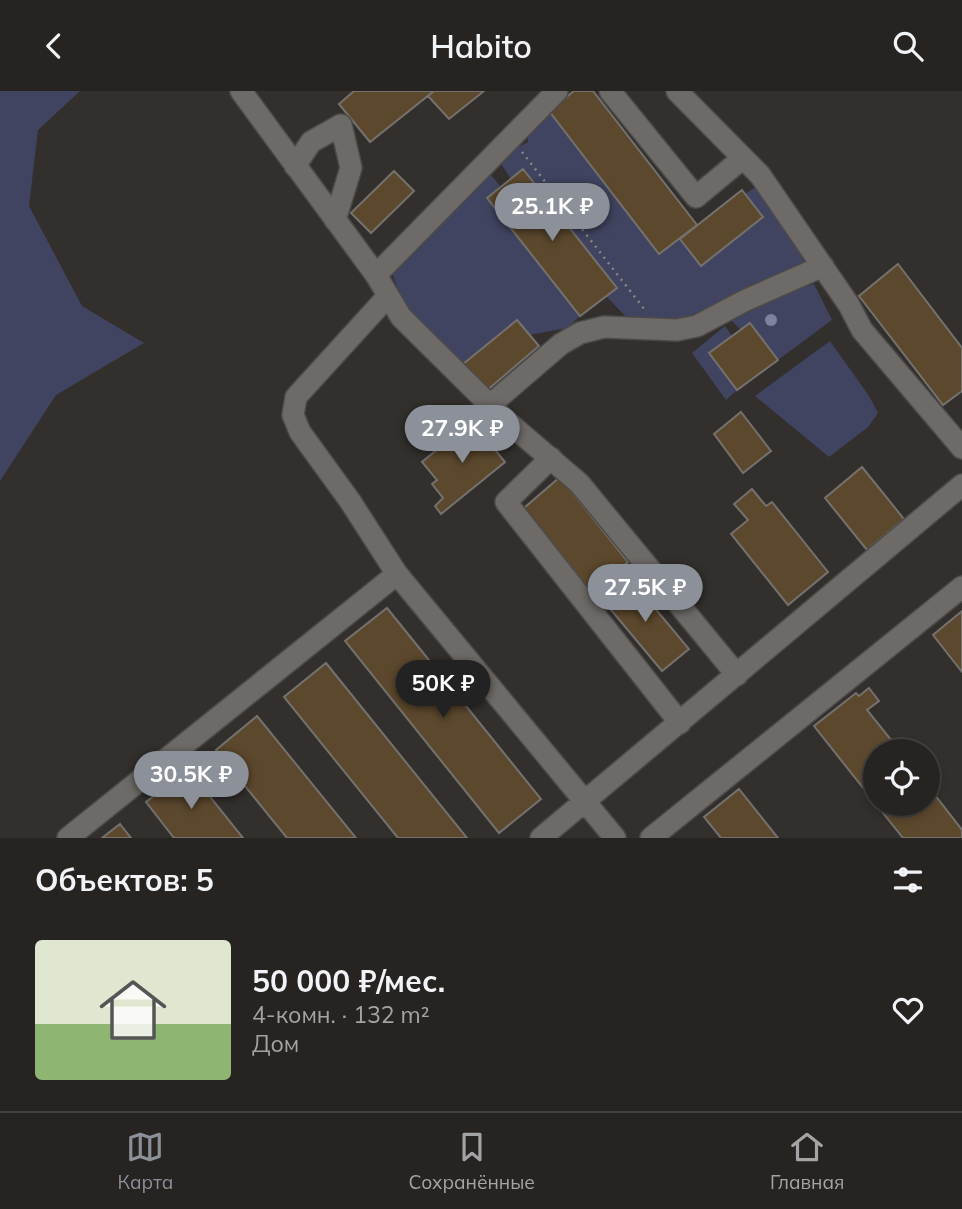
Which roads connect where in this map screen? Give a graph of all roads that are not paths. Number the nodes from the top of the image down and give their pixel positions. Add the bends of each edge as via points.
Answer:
1 (241, 91) edge
2 (557, 91) edge
3 (610, 91) edge
4 (677, 91) edge
5 (743, 158) junction
6 (295, 166) junction
7 (335, 220) junction
8 (823, 266) junction
9 (376, 275) junction
10 (388, 296) junction
11 (490, 405) junction
12 (962, 448) edge
13 (551, 459) junction
14 (962, 485) edge
15 (397, 574) junction
16 (962, 587) edge
17 (737, 675) junction
18 (680, 723) junction
19 (587, 801) junction
20 (68, 838) edge
21 (541, 838) edge
22 (615, 838) edge
23 (651, 838) edge

1 - 6 lane
2 - 9 lane
3 - 5 lane via 696,197
4 - 5 lane
5 - 8 lane via 760,175
6 - 7 lane
6 - 7 lane via 311,142 341,125 351,168
7 - 9 lane
8 - 11 lane via 697,326 677,330 604,327 580,333
8 - 12 lane via 862,330
9 - 10 lane
10 - 11 lane via 401,317
10 - 15 lane via 296,397 293,415
11 - 13 lane
13 - 17 lane via 579,483
13 - 18 lane via 506,502
14 - 17 lane
15 - 19 lane
15 - 20 lane
16 - 23 lane
17 - 18 lane
18 - 19 lane
19 - 21 lane
19 - 22 lane

